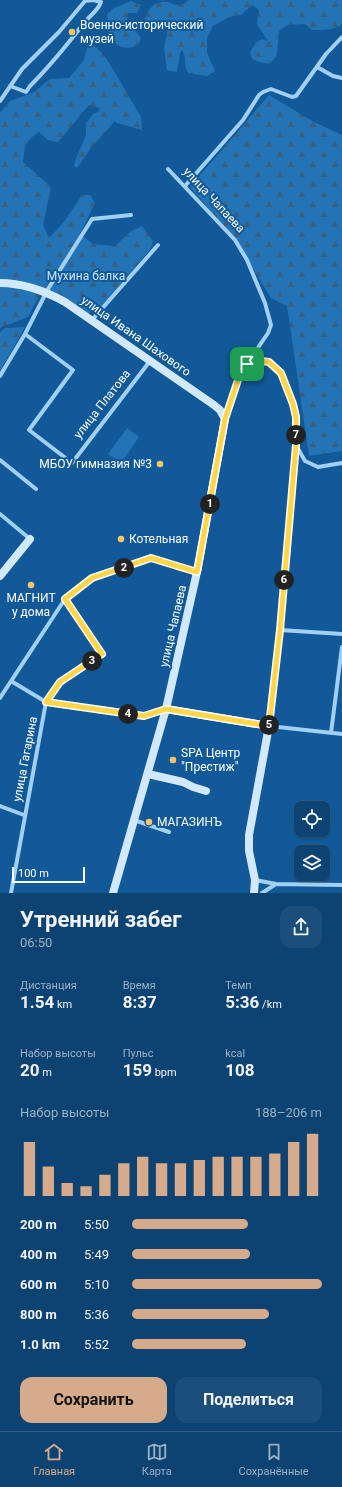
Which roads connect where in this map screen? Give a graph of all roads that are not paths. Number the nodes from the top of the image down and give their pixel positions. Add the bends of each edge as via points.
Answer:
1 (103, 1) edge
2 (342, 37) edge
3 (317, 67) junction
4 (342, 78) edge
5 (10, 86) junction
6 (0, 101) edge
7 (168, 168) dead end
8 (185, 186) junction
9 (131, 215) dead end
10 (158, 245) dead end
11 (0, 283) edge
12 (46, 293) junction
13 (92, 320) junction
14 (25, 334) junction
15 (150, 361) junction
16 (247, 364) junction
17 (0, 376) edge
18 (225, 419) junction
19 (296, 445) junction
20 (0, 460) edge
21 (342, 463) edge
22 (36, 489) dead end
23 (0, 514) edge
24 (30, 539) joint
25 (197, 572) junction
26 (0, 576) edge
27 (65, 599) junction
28 (280, 630) junction
29 (342, 634) edge
30 (342, 647) edge
31 (11, 681) junction
32 (0, 698) edge
33 (46, 702) junction
34 (166, 709) junction
35 (269, 726) junction
36 (331, 733) junction
37 (342, 734) edge
38 (148, 774) junction
39 (206, 790) dead end
40 (0, 806) edge
41 (24, 815) junction
42 (134, 820) junction
43 (170, 832) dead end
44 (255, 880) junction
45 (276, 884) junction
46 (342, 885) edge
47 (11, 893) edge
48 (113, 893) edge
49 (254, 893) edge
50 (262, 893) edge

1 - 5 street via 85,2 60,32 22,69
1 - 5 street via 26,92
2 - 3 street
3 - 4 street
3 - 8 street via 296,96 292,97 271,89 263,92
5 - 6 street
7 - 8 street, улица Чапаева
8 - 16 street, улица Чапаева via 236,240 265,303 271,325 263,342
9 - 12 street via 92,219
10 - 13 street
11 - 12 main road, улица Ивана Шахового via 21,285
12 - 13 main road, улица Ивана Шахового
12 - 14 street
13 - 15 main road, улица Ивана Шахового
14 - 15 street, улица Платова via 73,370 29,430 72,462
14 - 17 street
15 - 18 main road, улица Ивана Шахового via 214,405
16 - 18 street, улица Чапаева via 233,393
16 - 19 street via 254,360 269,362 281,373 296,417
18 - 25 main road, улица Чапаева
19 - 21 street via 305,461 318,466
19 - 28 street
20 - 22 street
23 - 24 street
24 - 26 main road
25 - 27 street via 151,558 92,578
25 - 34 main road, улица Чапаева
27 - 31 street
27 - 33 street, улица Гагарина via 102,654 60,682
28 - 29 street
28 - 35 street
30 - 36 street
31 - 32 street
31 - 33 street
33 - 34 street via 144,716
33 - 41 street, улица Гагарина
34 - 35 main road
34 - 38 main road, улица Чапаева
35 - 36 street
35 - 44 main road via 249,835 249,851
36 - 37 street
38 - 39 main road
38 - 42 main road, улица Чапаева
40 - 41 street
41 - 47 street, улица Гагарина
42 - 43 street
42 - 48 main road, улица Чапаева
44 - 45 street
44 - 49 main road
45 - 46 street
45 - 50 street

